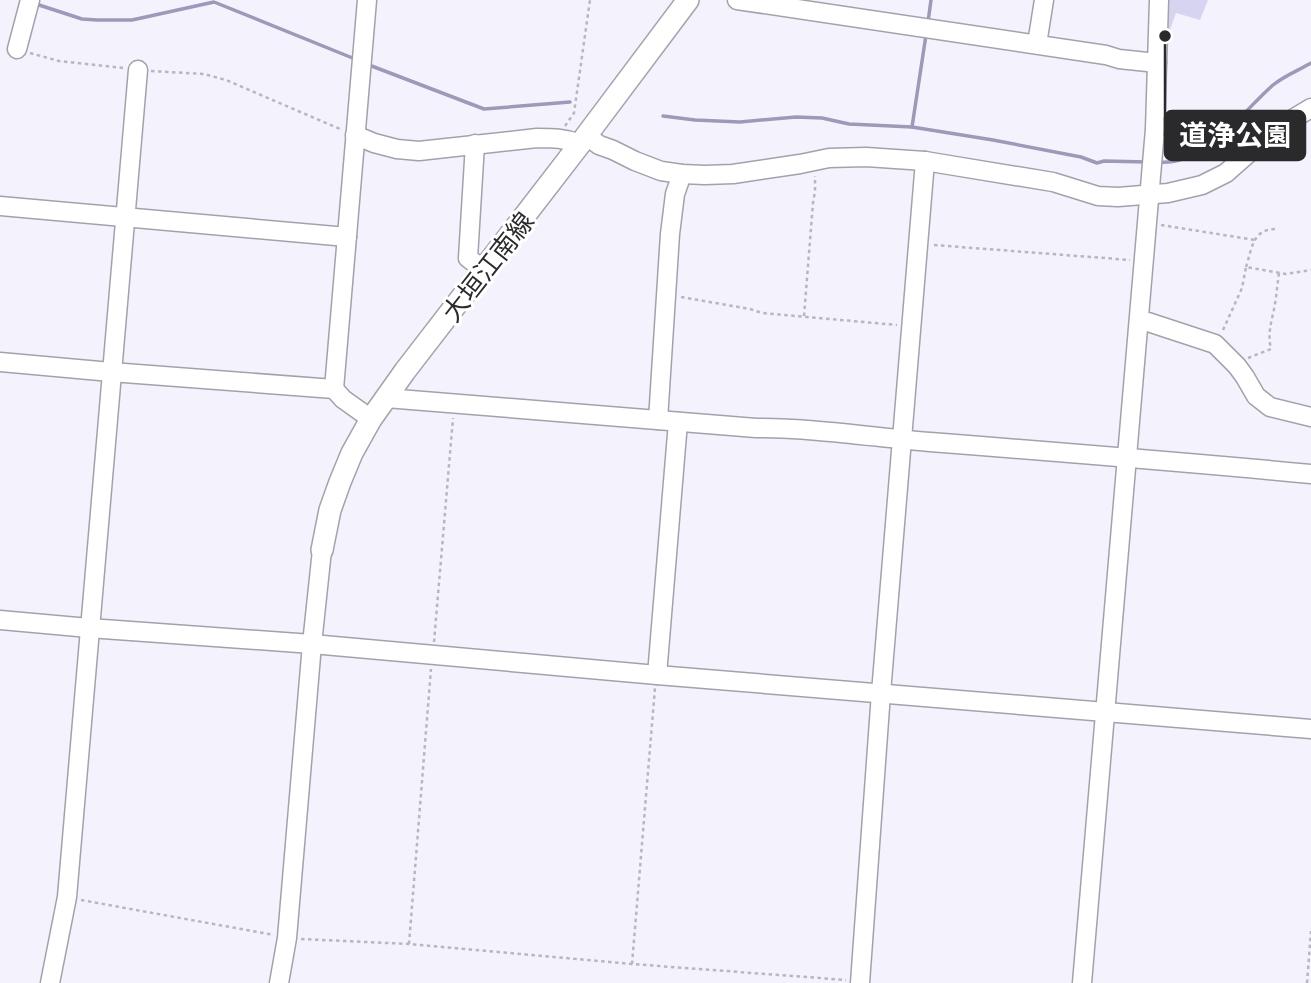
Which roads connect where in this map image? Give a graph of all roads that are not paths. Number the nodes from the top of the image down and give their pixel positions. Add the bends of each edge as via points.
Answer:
1 (30, 0) edge
2 (367, 0) edge
3 (688, 0) edge
4 (737, 0) edge
5 (1044, 0) edge
6 (1159, 0) edge
7 (1037, 44) junction
8 (17, 49) road end
9 (1157, 63) junction
10 (138, 70) road end
11 (1311, 108) edge
12 (355, 135) junction
13 (583, 140) junction
14 (475, 145) junction
15 (925, 162) junction
16 (681, 174) junction
17 (1149, 194) junction
18 (0, 206) edge
19 (125, 218) junction
20 (347, 237) junction
21 (484, 270) junction
22 (1139, 322) junction
23 (0, 362) edge
24 (111, 372) junction
25 (334, 389) junction
26 (386, 398) junction
27 (1311, 417) edge
28 (372, 419) junction
29 (657, 420) junction
30 (678, 422) junction
31 (902, 440) junction
32 (1126, 457) junction
33 (1311, 474) edge
34 (322, 550) joint
35 (0, 620) edge
36 (89, 628) junction
37 (312, 644) junction
38 (657, 675) junction
39 (881, 693) junction
40 (1106, 712) junction
41 (1311, 729) edge
42 (860, 982) edge
43 (50, 983) edge
44 (279, 983) edge
45 (1082, 983) edge

1 - 8 street
2 - 12 street
3 - 13 main road, 大垣江南線
4 - 7 street
5 - 7 street
6 - 9 street
7 - 9 street
9 - 17 street
10 - 19 street
11 - 17 street via 1202,186
12 - 14 street via 419,152
12 - 20 street
13 - 14 street
13 - 16 street via 661,171
13 - 21 main road, 大垣江南線
14 - 21 street via 468,258
15 - 16 street via 848,157 733,174
15 - 17 street via 1053,182 1098,196
15 - 31 street
16 - 29 street via 670,234
17 - 22 street
18 - 19 street
19 - 20 street
19 - 24 street
20 - 25 street
21 - 26 main road, 大垣江南線
22 - 27 street via 1215,344 1245,377 1255,396 1270,407
22 - 32 street
23 - 24 street
24 - 25 street
24 - 36 street
25 - 28 street
26 - 28 main road, 大垣江南線
26 - 29 street
28 - 34 main road, 大垣江南線 via 340,482
29 - 30 street
30 - 31 street
30 - 38 street
31 - 32 street
31 - 39 street
32 - 33 street
32 - 40 street
34 - 37 street
35 - 36 street
36 - 37 street
36 - 43 street via 67,897
37 - 38 street
37 - 44 street via 287,938
38 - 39 street
39 - 40 street
39 - 42 street
40 - 41 street
40 - 45 street

